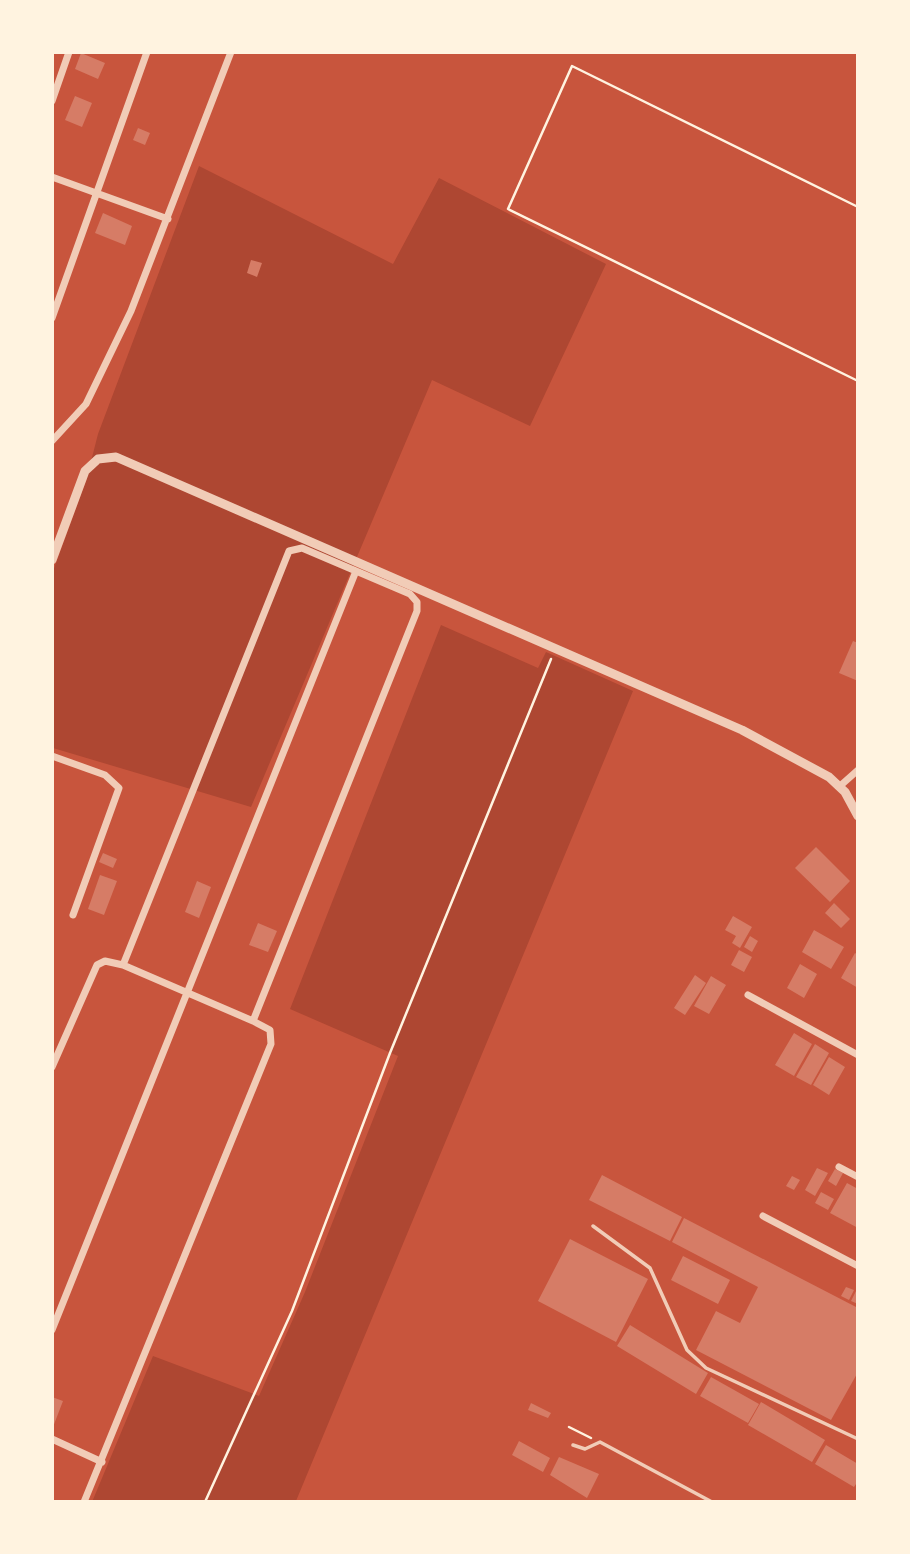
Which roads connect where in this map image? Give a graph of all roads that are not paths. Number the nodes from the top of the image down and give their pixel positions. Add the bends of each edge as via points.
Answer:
1 (69, 52) edge
2 (147, 52) edge
3 (231, 52) edge
4 (52, 101) edge
5 (52, 177) edge
6 (97, 192) junction
7 (168, 219) junction
8 (52, 318) edge
9 (52, 441) edge
10 (52, 560) edge
11 (356, 571) junction
12 (52, 756) edge
13 (856, 774) edge
14 (840, 786) junction
15 (858, 816) edge
16 (73, 915) dead end
17 (123, 965) junction
18 (188, 995) junction
19 (748, 995) dead end
20 (253, 1021) junction
21 (858, 1055) edge
22 (52, 1067) edge
23 (839, 1167) dead end
24 (858, 1177) edge
25 (763, 1216) dead end
26 (593, 1226) dead end
27 (858, 1266) edge
28 (52, 1330) edge
29 (52, 1439) edge
30 (858, 1439) edge
31 (573, 1445) dead end
32 (102, 1462) junction
33 (84, 1502) edge
34 (712, 1502) edge

1 - 4 street
2 - 6 street
3 - 7 street
5 - 6 street
6 - 7 street
6 - 8 street
7 - 9 street via 86,404
10 - 14 street via 85,471 98,459 116,457 742,730
11 - 17 street via 302,548 289,551
11 - 18 street
11 - 20 street via 410,594 417,611
12 - 16 street via 105,775 119,789
13 - 14 street
14 - 15 street
17 - 18 street
17 - 22 street via 105,961 97,965
18 - 20 street
18 - 28 street
19 - 21 street
20 - 32 street via 270,1030 271,1044
23 - 24 street
25 - 27 street
26 - 30 lane via 650,1268 687,1350 706,1368
29 - 32 street
31 - 34 lane via 585,1449 596,1441
32 - 33 street

